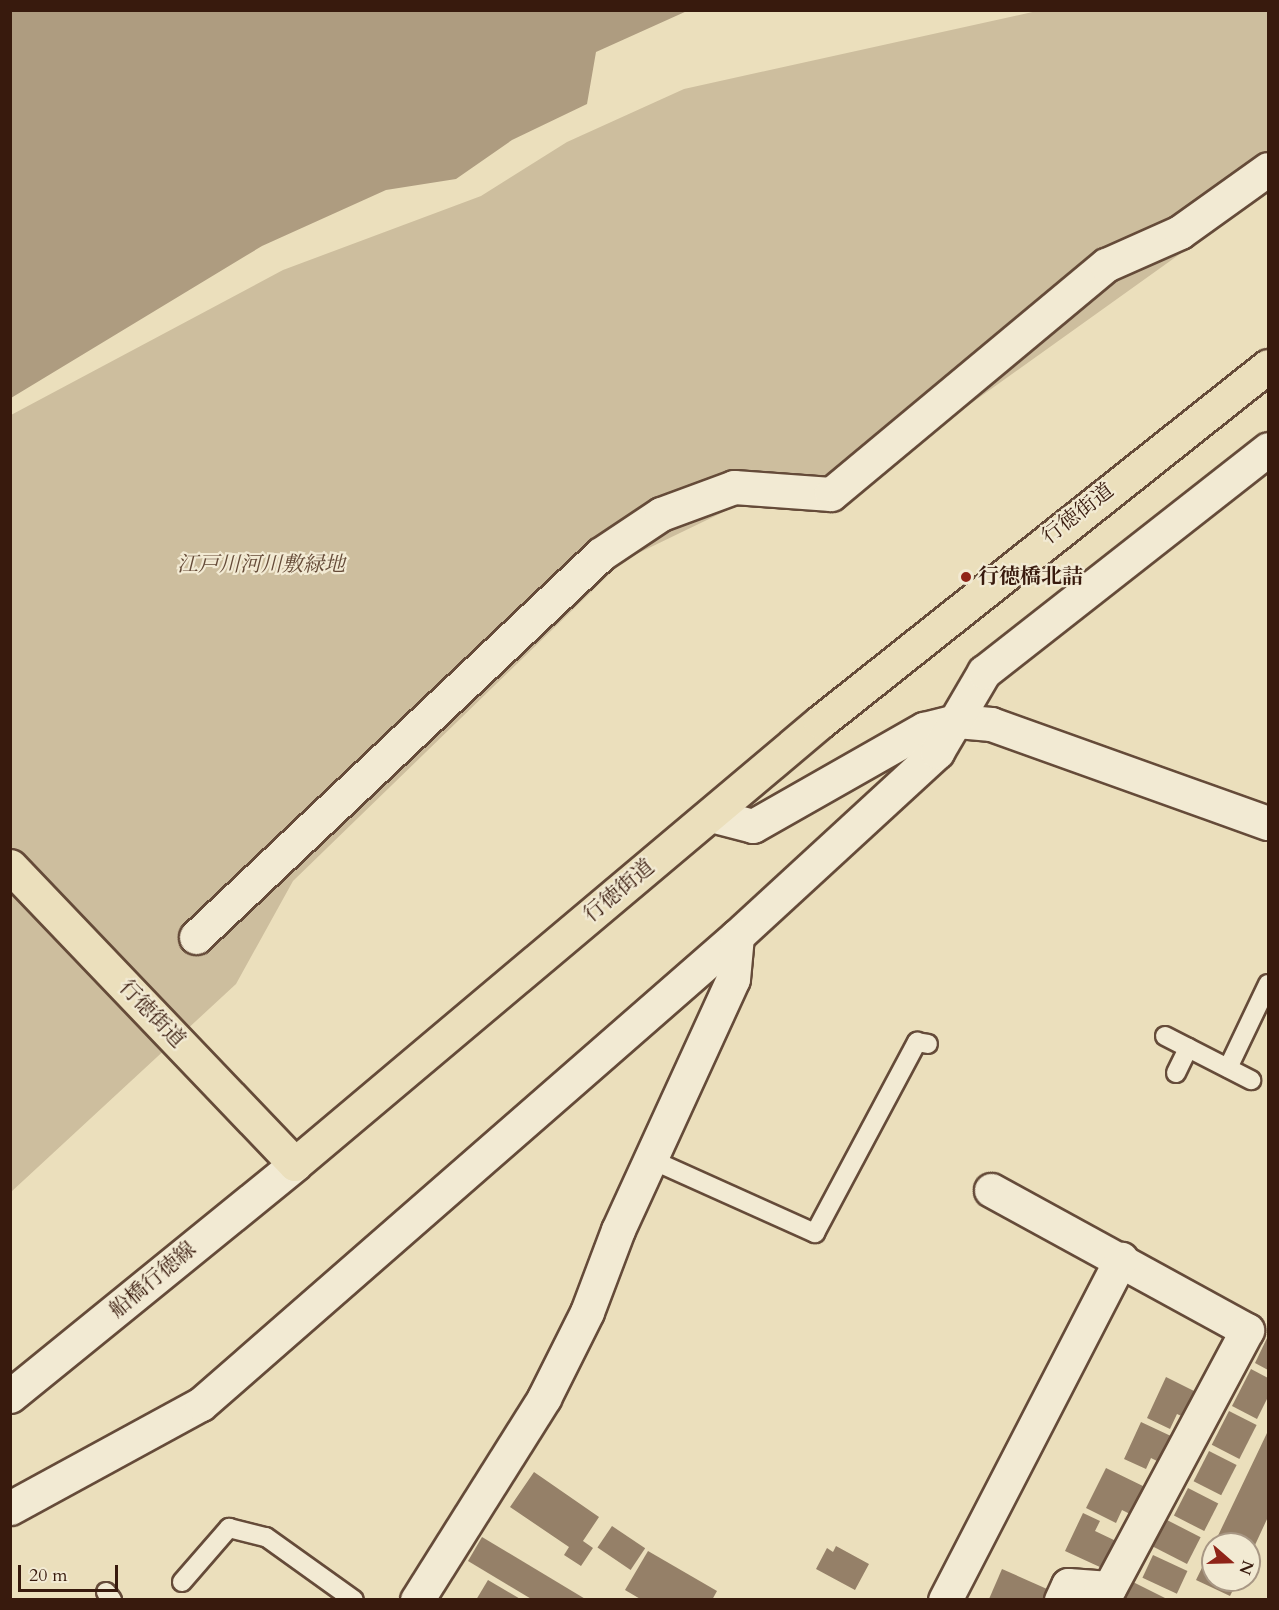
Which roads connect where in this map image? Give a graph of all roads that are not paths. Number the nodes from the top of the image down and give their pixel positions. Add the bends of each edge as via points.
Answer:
1 (1269, 169) edge
2 (1269, 366) edge
3 (1269, 449) edge
4 (957, 721) junction
5 (711, 815) junction
6 (1269, 823) edge
7 (10, 866) edge
8 (737, 936) junction
9 (196, 937) dead end
10 (1269, 984) edge
11 (1165, 1036) dead end
12 (928, 1044) dead end
13 (1188, 1048) junction
14 (1228, 1068) junction
15 (1176, 1073) dead end
16 (1251, 1080) dead end
17 (650, 1159) junction
18 (295, 1164) junction
19 (991, 1190) dead end
20 (1122, 1259) junction
21 (10, 1396) edge
22 (10, 1508) edge
23 (182, 1582) dead end
24 (354, 1599) edge
25 (417, 1599) edge
26 (945, 1599) edge
27 (1061, 1599) edge

1 - 9 street via 1180,232 1106,265 831,494 734,487 661,514 601,554
2 - 5 main road, 行徳街道 via 983,589
3 - 4 street via 984,672
4 - 5 street via 924,729 753,826
4 - 6 street via 991,724
4 - 8 street via 937,752
5 - 18 main road, 行徳街道
7 - 18 main road, 行徳街道
8 - 17 street via 733,979
8 - 22 street via 201,1404
10 - 14 lane
11 - 13 lane
12 - 17 lane via 917,1042 815,1233
13 - 14 lane
13 - 15 lane
14 - 16 lane
17 - 25 street via 587,1312 543,1398
18 - 21 street, 船橋行徳線
19 - 20 street
20 - 26 street
20 - 27 street via 1210,1314 1247,1330 1109,1588 1068,1586
23 - 24 lane via 229,1528 266,1537

